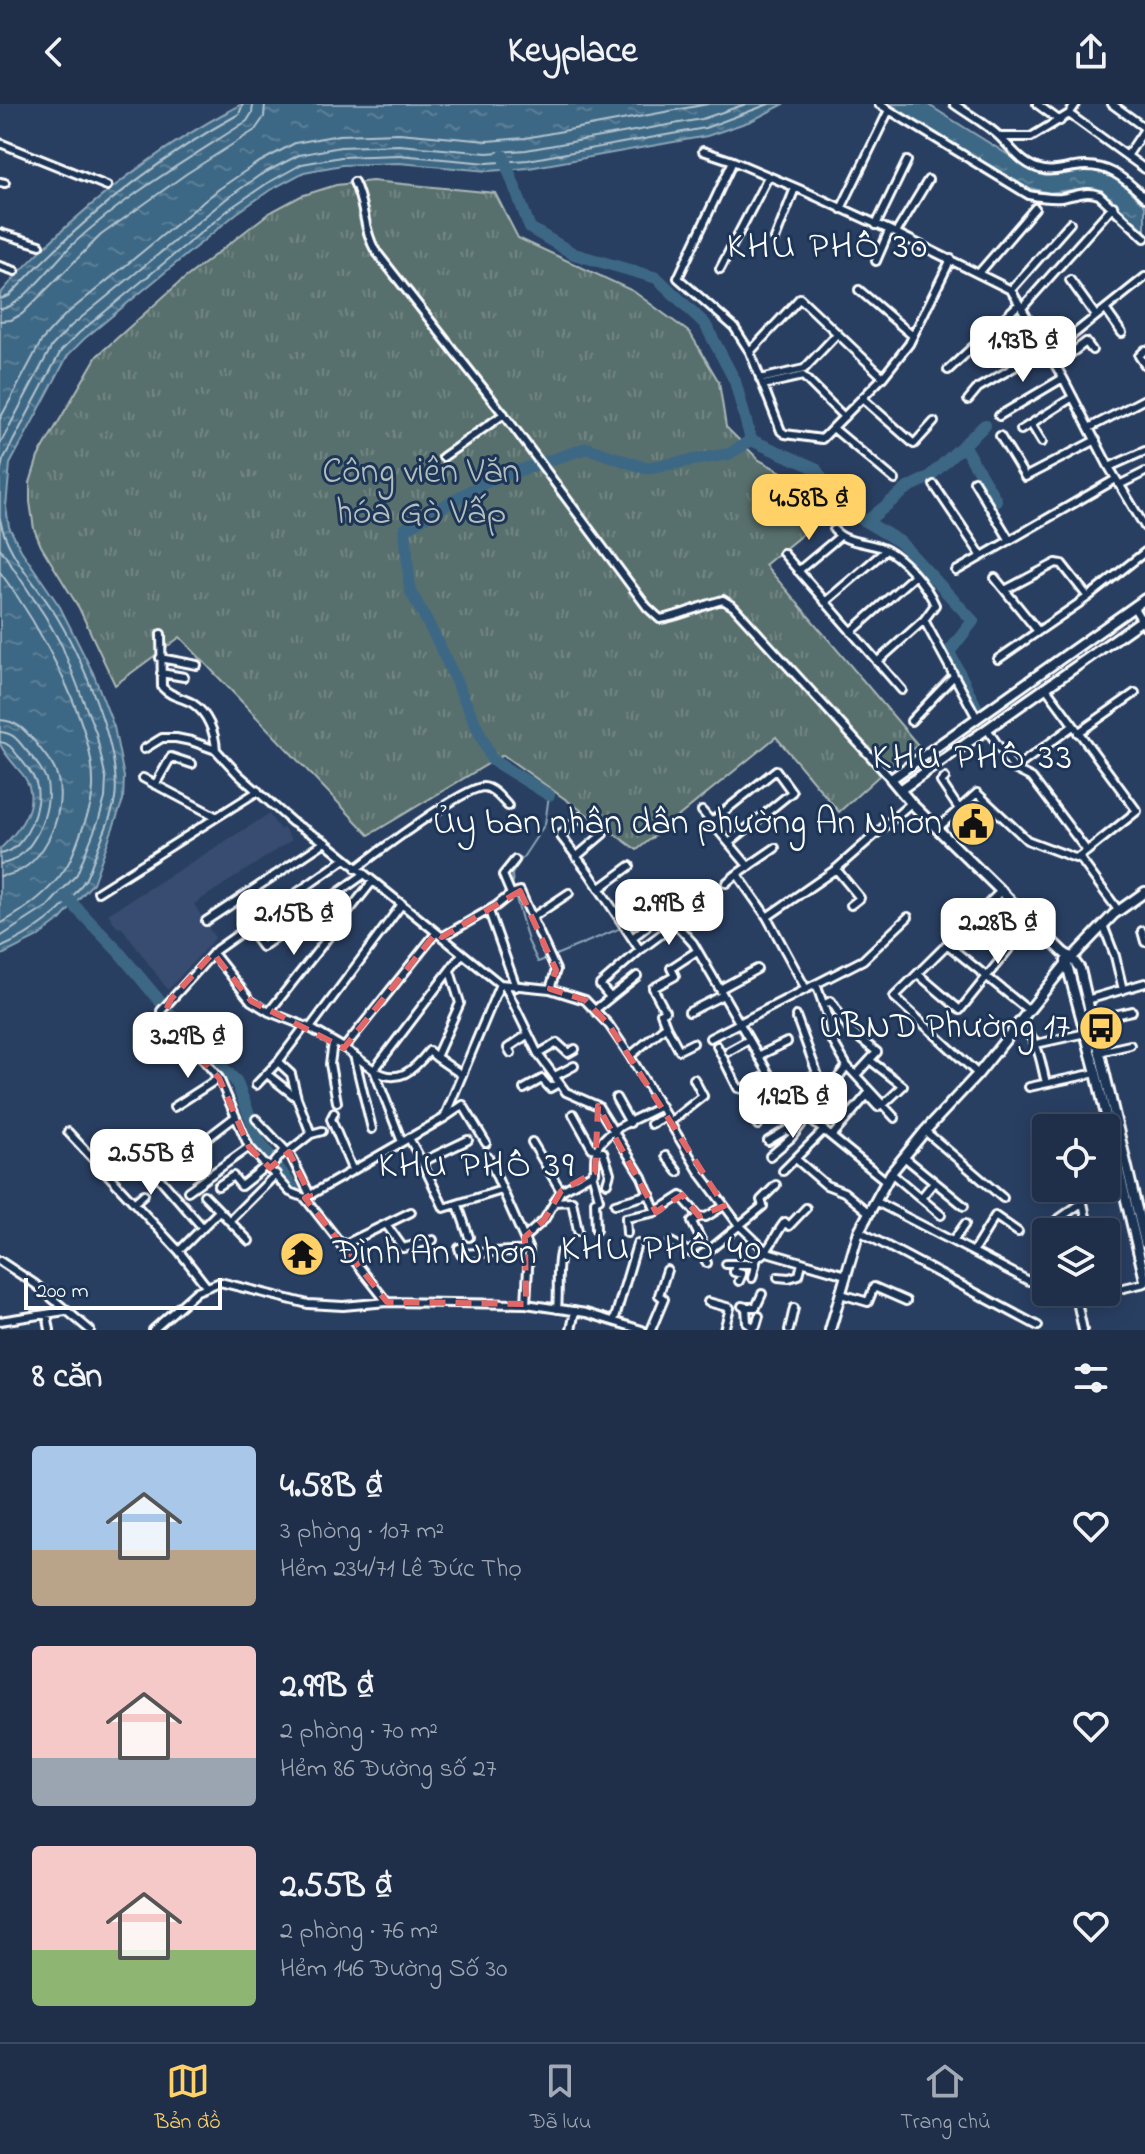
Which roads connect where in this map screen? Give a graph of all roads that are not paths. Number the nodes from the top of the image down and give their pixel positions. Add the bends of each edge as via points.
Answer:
1 (879, 104) edge
2 (954, 104) edge
3 (1037, 104) edge
4 (1076, 104) edge
5 (1112, 104) edge
6 (889, 110) junction
7 (1069, 114) junction
8 (1060, 121) junction
9 (1145, 129) edge
10 (1000, 137) junction
11 (0, 143) edge
12 (703, 151) dead end
13 (1127, 156) junction
14 (733, 161) junction
15 (907, 161) dead end
16 (1145, 169) edge
17 (768, 177) junction
18 (928, 180) dead end
19 (354, 182) dead end
20 (107, 186) dead end
21 (795, 188) junction
22 (1145, 198) edge
23 (1113, 206) junction
24 (1035, 208) dead end
25 (841, 209) junction
26 (1070, 223) dead end
27 (876, 225) junction
28 (893, 232) junction
29 (0, 233) edge
30 (1145, 238) edge
31 (775, 239) dead end
32 (40, 245) dead end
33 (951, 259) junction
34 (876, 261) dead end
35 (0, 266) edge
36 (720, 269) dead end
37 (15, 271) dead end
38 (979, 273) junction
39 (1145, 277) edge
40 (1070, 280) dead end
41 (859, 290) dead end
42 (1011, 290) junction
43 (1020, 306) junction
44 (1105, 309) junction
45 (1096, 316) junction
46 (1122, 333) dead end
47 (837, 334) junction
48 (913, 336) junction
49 (1092, 350) dead end
50 (1145, 350) edge
51 (1047, 351) junction
52 (750, 352) junction
53 (1056, 365) junction
54 (1145, 365) edge
55 (948, 370) dead end
56 (803, 372) junction
57 (883, 377) junction
58 (1063, 378) junction
59 (761, 382) junction
60 (1073, 397) junction
61 (862, 398) junction
62 (1145, 399) edge
63 (968, 400) dead end
64 (504, 414) junction
65 (999, 416) dead end
66 (844, 417) junction
67 (934, 422) dead end
68 (1031, 424) junction
69 (833, 428) junction
70 (1089, 428) junction
71 (1021, 430) dead end
72 (1000, 436) dead end
73 (1096, 440) junction
74 (1042, 442) dead end
75 (1145, 451) edge
76 (443, 457) dead end
77 (1109, 467) junction
78 (1145, 472) edge
79 (895, 480) dead end
80 (974, 481) dead end
81 (1118, 482) junction
82 (934, 485) dead end
83 (1145, 527) edge
84 (834, 530) dead end
85 (840, 536) junction
86 (1009, 539) junction
87 (886, 549) junction
88 (1145, 552) edge
89 (783, 553) dead end
90 (981, 555) junction
91 (798, 571) junction
92 (956, 571) dead end
93 (915, 575) junction
94 (995, 578) dead end
95 (1005, 590) junction
96 (1088, 597) junction
97 (1145, 599) edge
98 (825, 602) junction
99 (1134, 608) junction
100 (924, 620) junction
101 (1144, 621) edge
102 (1037, 630) junction
103 (851, 632) junction
104 (161, 634) dead end
105 (160, 658) junction
106 (998, 659) dead end
107 (877, 662) junction
108 (197, 665) dead end
109 (161, 673) junction
110 (184, 677) dead end
111 (953, 677) junction
112 (1046, 688) junction
113 (902, 690) dead end
114 (1135, 693) dead end
115 (977, 718) junction
116 (911, 721) dead end
117 (1073, 726) junction
118 (987, 729) junction
119 (1078, 733) junction
120 (144, 749) dead end
121 (216, 750) junction
122 (192, 764) dead end
123 (1014, 769) junction
124 (143, 778) dead end
125 (945, 778) dead end
126 (891, 779) junction
127 (155, 785) junction
128 (900, 790) junction
129 (258, 791) junction
130 (911, 803) junction
131 (508, 806) dead end
132 (959, 809) junction
133 (702, 811) dead end
134 (217, 817) junction
135 (580, 817) dead end
136 (711, 822) junction
137 (938, 828) junction
138 (603, 834) dead end
139 (325, 842) junction
140 (729, 843) junction
141 (775, 848) dead end
142 (1087, 851) junction
143 (576, 857) junction
144 (1079, 857) junction
145 (345, 859) junction
146 (515, 860) dead end
147 (630, 866) dead end
148 (749, 867) junction
149 (356, 869) junction
150 (836, 869) junction
151 (737, 874) junction
152 (363, 875) junction
153 (372, 882) junction
154 (726, 883) dead end
155 (599, 889) junction
156 (644, 889) dead end
157 (1002, 890) junction
158 (98, 892) dead end
159 (1145, 892) edge
160 (569, 893) dead end
161 (511, 894) junction
162 (711, 897) dead end
163 (402, 904) junction
164 (851, 905) dead end
165 (631, 909) dead end
166 (1118, 910) junction
167 (489, 911) junction
168 (533, 917) junction
169 (767, 917) junction
170 (908, 917) dead end
171 (1032, 920) junction
172 (206, 921) dead end
173 (676, 923) junction
174 (1103, 925) junction
175 (248, 928) junction
176 (1142, 931) dead end
177 (439, 935) junction
178 (632, 938) junction
179 (1145, 942) edge
180 (948, 945) junction
181 (640, 950) junction
182 (697, 951) junction
183 (213, 953) junction
184 (462, 954) junction
185 (1067, 958) junction
186 (757, 969) dead end
187 (450, 971) junction
188 (919, 975) junction
189 (986, 975) junction
190 (637, 976) dead end
191 (1145, 983) edge
192 (816, 984) junction
193 (503, 985) junction
194 (516, 987) junction
195 (550, 989) junction
196 (806, 989) junction
197 (1123, 990) junction
198 (721, 992) junction
199 (610, 997) junction
200 (1087, 1000) junction
201 (823, 1005) junction
202 (596, 1009) junction
203 (1029, 1011) junction
204 (1132, 1011) dead end
205 (269, 1012) junction
206 (689, 1012) dead end
207 (796, 1016) dead end
208 (1092, 1020) junction
209 (739, 1023) junction
210 (666, 1026) junction
211 (1017, 1026) junction
212 (308, 1027) junction
213 (1086, 1033) junction
214 (527, 1035) junction
215 (710, 1038) dead end
216 (749, 1040) junction
217 (333, 1042) junction
218 (787, 1042) dead end
219 (693, 1043) dead end
220 (1036, 1044) junction
221 (1130, 1045) dead end
222 (717, 1046) dead end
223 (344, 1048) junction
224 (575, 1049) dead end
225 (729, 1051) dead end
226 (1099, 1052) junction
227 (511, 1053) dead end
228 (538, 1054) junction
229 (354, 1055) junction
230 (630, 1056) junction
231 (758, 1056) junction
232 (436, 1057) junction
233 (871, 1061) junction
234 (278, 1062) junction
235 (574, 1066) dead end
236 (847, 1066) junction
237 (374, 1070) junction
238 (1096, 1073) junction
239 (267, 1074) junction
240 (769, 1074) junction
241 (978, 1074) junction
242 (462, 1075) junction
243 (856, 1075) junction
244 (219, 1078) junction
245 (557, 1079) junction
246 (694, 1079) dead end
247 (1045, 1079) dead end
248 (256, 1085) dead end
249 (1029, 1087) dead end
250 (524, 1089) dead end
251 (784, 1095) junction
252 (297, 1098) junction
253 (616, 1098) dead end
254 (337, 1102) dead end
255 (661, 1106) junction
256 (880, 1106) junction
257 (174, 1107) dead end
258 (334, 1113) dead end
259 (573, 1114) dead end
260 (1104, 1114) edge
261 (235, 1117) junction
262 (808, 1117) junction
263 (444, 1118) junction
264 (895, 1118) dead end
265 (256, 1119) dead end
266 (668, 1119) junction
267 (630, 1123) junction
268 (651, 1124) dead end
269 (758, 1125) dead end
270 (372, 1129) dead end
271 (824, 1130) junction
272 (322, 1131) dead end
273 (925, 1131) junction
274 (68, 1132) dead end
275 (613, 1132) junction
276 (311, 1134) junction
277 (793, 1135) junction
278 (832, 1136) junction
279 (406, 1140) junction
280 (468, 1140) dead end
281 (768, 1141) dead end
282 (532, 1142) dead end
283 (486, 1143) dead end
284 (249, 1147) junction
285 (596, 1149) junction
286 (286, 1151) junction
287 (666, 1156) dead end
288 (690, 1156) junction
289 (770, 1156) dead end
290 (488, 1157) dead end
291 (904, 1157) junction
292 (797, 1160) dead end
293 (422, 1162) junction
294 (272, 1164) junction
295 (352, 1169) junction
296 (783, 1171) dead end
297 (592, 1173) junction
298 (276, 1174) junction
299 (889, 1177) junction
300 (1120, 1177) edge
301 (934, 1182) junction
302 (607, 1183) dead end
303 (776, 1185) dead end
304 (218, 1186) dead end
305 (502, 1190) junction
306 (188, 1191) dead end
307 (561, 1191) junction
308 (144, 1194) dead end
309 (650, 1194) junction
310 (204, 1195) dead end
311 (307, 1196) junction
312 (921, 1198) junction
313 (1003, 1198) dead end
314 (875, 1201) junction
315 (135, 1202) junction
316 (554, 1202) junction
317 (1083, 1202) joint
318 (615, 1204) dead end
319 (458, 1205) junction
320 (724, 1206) junction
321 (964, 1206) dead end
322 (806, 1208) dead end
323 (219, 1211) junction
324 (411, 1212) dead end
325 (656, 1212) junction
326 (868, 1212) junction
327 (941, 1215) dead end
328 (699, 1216) junction
329 (1086, 1217) dead end
330 (1060, 1218) edge
331 (229, 1221) junction
332 (386, 1224) junction
333 (738, 1224) junction
334 (965, 1224) dead end
335 (203, 1228) junction
336 (596, 1230) dead end
337 (578, 1231) dead end
338 (859, 1231) junction
339 (1018, 1232) dead end
340 (627, 1233) dead end
341 (469, 1237) dead end
342 (525, 1237) junction
343 (433, 1240) dead end
344 (249, 1241) dead end
345 (953, 1241) junction
346 (671, 1242) dead end
347 (702, 1242) junction
348 (715, 1243) junction
349 (1145, 1243) edge
350 (637, 1244) dead end
351 (341, 1246) junction
352 (459, 1248) dead end
353 (529, 1250) junction
354 (179, 1251) junction
355 (767, 1252) junction
356 (973, 1252) junction
357 (560, 1253) dead end
358 (0, 1261) edge
359 (707, 1263) dead end
360 (802, 1263) junction
361 (726, 1264) dead end
362 (755, 1264) junction
363 (736, 1265) junction
364 (667, 1270) dead end
365 (846, 1275) junction
366 (778, 1277) dead end
367 (752, 1278) dead end
368 (739, 1281) dead end
369 (1029, 1281) dead end
370 (1145, 1282) edge
371 (207, 1287) junction
372 (1120, 1287) edge
373 (762, 1294) dead end
374 (841, 1294) junction
375 (906, 1301) dead end
376 (387, 1302) junction
377 (708, 1302) dead end
378 (526, 1304) junction
379 (1078, 1306) edge
380 (794, 1308) dead end
381 (557, 1309) junction
382 (65, 1311) junction
383 (575, 1311) junction
384 (47, 1314) junction
385 (759, 1316) dead end
386 (0, 1321) edge
387 (614, 1321) junction
388 (1038, 1326) dead end
389 (752, 1329) edge
390 (50, 1330) edge
391 (90, 1330) edge
392 (153, 1330) edge
393 (571, 1330) edge
394 (642, 1330) edge
395 (651, 1330) edge
396 (724, 1330) edge
397 (789, 1330) edge
398 (830, 1330) edge
399 (1083, 1330) edge

1 - 6 street
2 - 10 street
3 - 8 street
4 - 7 street
5 - 9 street
6 - 23 street via 1029,195 1062,198 1090,192
6 - 25 street
7 - 8 street
7 - 13 street
8 - 10 street via 1031,137
9 - 13 street
10 - 22 street via 1011,152 1043,170 1110,169
11 - 20 street
12 - 14 street
13 - 16 street
14 - 17 street
14 - 52 street via 679,280 734,327
15 - 27 street
17 - 21 street
17 - 36 street
18 - 28 street
19 - 64 street via 375,250
21 - 25 street
21 - 31 street
23 - 30 street
23 - 43 street
24 - 38 street
25 - 27 street
26 - 42 street
27 - 28 street
28 - 33 street
28 - 34 street
29 - 32 street
33 - 38 street
33 - 48 street
35 - 37 street
38 - 42 street
39 - 44 street
40 - 45 street
41 - 48 street
42 - 43 street
43 - 51 street
43 - 55 street
44 - 45 street
44 - 46 street
45 - 51 street
47 - 52 street via 800,298
47 - 56 street
47 - 57 street
48 - 57 street
49 - 53 street via 1086,342
50 - 54 street via 1139,356
51 - 53 street
51 - 63 street via 978,388
52 - 59 street
53 - 58 street
56 - 59 street
56 - 66 street
57 - 61 street
58 - 60 street
58 - 65 street
59 - 69 street via 785,434 822,439
60 - 68 street
60 - 70 street
61 - 66 street
61 - 67 street via 914,444
62 - 70 street
64 - 76 street
64 - 126 street via 647,607 660,619 723,600 734,607
66 - 69 street
68 - 71 street
68 - 74 street
69 - 79 street
70 - 73 street
72 - 73 street via 1025,477
73 - 77 street
75 - 77 street
77 - 81 street
78 - 81 street
80 - 86 street
81 - 83 street
81 - 86 street
82 - 90 street
84 - 85 street
85 - 87 street
85 - 91 street
86 - 90 street
87 - 93 street
87 - 98 street
88 - 96 street
89 - 91 street
90 - 92 street
91 - 98 street
93 - 100 street via 935,605
93 - 103 street
94 - 95 street
95 - 96 street via 1056,563
95 - 102 street
96 - 102 street
97 - 99 street
98 - 103 street
99 - 101 street
99 - 115 street
100 - 107 street
100 - 111 street
101 - 112 street
102 - 106 street
103 - 107 street
104 - 105 street
105 - 108 street
105 - 109 street
107 - 113 street
109 - 110 street
109 - 121 street via 162,687 192,704 208,721
111 - 115 street
111 - 116 street
112 - 117 street
112 - 118 street
114 - 119 street
115 - 126 street
117 - 119 street
117 - 123 street
118 - 123 street
118 - 128 street
119 - 142 street via 1137,811
120 - 121 street via 162,738 176,738
121 - 129 street
122 - 127 street via 171,757
123 - 142 street via 1032,778
124 - 127 street
125 - 132 street via 941,782
126 - 128 street
127 - 134 street
128 - 130 street
129 - 134 street
129 - 139 street via 292,822
130 - 137 street
130 - 150 street
131 - 149 street via 491,789 469,792
132 - 137 street
132 - 144 street via 977,793 1027,840
133 - 136 street
134 - 158 street
135 - 143 street via 560,835
136 - 140 street
136 - 140 street via 776,770 792,792
137 - 157 street
138 - 143 street
139 - 145 street
139 - 172 street
140 - 148 street
141 - 148 street
142 - 144 street
143 - 155 street
144 - 166 street
145 - 149 street
145 - 175 street
146 - 161 street via 503,875
147 - 155 street
148 - 151 street
149 - 152 street
150 - 164 street via 860,898
150 - 169 street
151 - 154 street
151 - 169 street
152 - 153 street
152 - 175 street via 262,947
153 - 163 street
153 - 205 street
155 - 178 street
156 - 173 street
157 - 171 street
157 - 180 street
159 - 166 street
160 - 168 street
161 - 167 street
161 - 168 street via 520,891
162 - 173 street
163 - 177 street
163 - 212 street
165 - 178 street via 646,927
166 - 174 street
167 - 177 street
167 - 194 street
168 - 195 street via 556,970
169 - 196 street
170 - 192 street via 863,960
171 - 185 street
171 - 189 street
173 - 181 street
173 - 182 street
174 - 185 street
174 - 197 street
175 - 183 street
176 - 179 street
177 - 184 street
177 - 223 street
178 - 181 street
180 - 188 street
180 - 189 street
181 - 199 street via 600,985
182 - 198 street
182 - 210 street via 671,968 675,976 653,988
183 - 205 street via 251,1001
183 - 244 street via 161,1011 175,1036
184 - 187 street
184 - 193 street
185 - 200 street via 1080,969
185 - 203 street
185 - 213 street
186 - 198 street
187 - 232 street via 460,1003
187 - 237 street
188 - 189 street via 960,1010
188 - 241 street via 894,997
189 - 203 street
190 - 199 street
191 - 197 street
192 - 196 street
192 - 201 street
193 - 194 street
193 - 214 street
193 - 242 street
194 - 195 street
195 - 202 street
196 - 209 street
197 - 200 street
198 - 206 street
198 - 209 street
199 - 202 street
200 - 208 street
201 - 233 street via 831,1001 850,1031 877,1052
201 - 236 street via 831,1038
202 - 230 street
203 - 211 street
204 - 208 street
205 - 212 street
207 - 251 street via 817,1073
208 - 226 street
209 - 215 street
209 - 216 street
210 - 219 street via 679,1050
210 - 230 street
211 - 220 street
211 - 241 street
212 - 217 street
212 - 234 street
213 - 220 street
213 - 238 street
214 - 227 street via 508,1048
214 - 228 street
216 - 225 street
216 - 231 street
217 - 223 street
217 - 254 street via 329,1054
218 - 231 street
220 - 247 street
221 - 226 street
222 - 240 street via 738,1088
223 - 229 street
224 - 228 street via 568,1053 557,1043
226 - 349 street
228 - 245 street
229 - 237 street
229 - 270 street
230 - 255 street
231 - 240 street
232 - 237 street via 429,1051 415,1069 395,1077
232 - 242 street
233 - 243 street
233 - 256 street via 903,1086
234 - 239 street
234 - 252 street via 291,1074
235 - 245 street
236 - 243 street
236 - 262 street
237 - 279 street
238 - 249 street
238 - 260 street
239 - 248 street
239 - 252 street
240 - 251 street
241 - 273 street
242 - 263 street
243 - 256 street
244 - 257 street
244 - 261 street
245 - 250 street via 550,1088 542,1079
245 - 275 street via 566,1092 598,1106
246 - 266 street via 703,1096
251 - 262 street
251 - 269 street via 751,1115
252 - 276 street
253 - 267 street
255 - 266 street
255 - 267 street
256 - 264 street
256 - 278 street via 867,1095
258 - 295 street via 331,1119
259 - 285 street
261 - 284 street
261 - 335 street via 162,1176
262 - 271 street
262 - 277 street
263 - 279 street
263 - 283 street via 463,1105
265 - 286 street
266 - 268 street
266 - 288 street
267 - 275 street
271 - 278 street
271 - 296 street
272 - 276 street
273 - 291 street
273 - 313 street
274 - 315 street
275 - 285 street
275 - 309 street
276 - 286 street
277 - 281 street via 788,1129
277 - 289 street
278 - 299 street
279 - 293 street
279 - 295 street
280 - 293 street
282 - 307 street
284 - 294 street
284 - 306 street
285 - 297 street
285 - 302 street via 603,1152 610,1173
286 - 294 street
286 - 311 street
287 - 288 street via 676,1170
288 - 320 street
290 - 305 street
291 - 299 street
291 - 301 street
292 - 326 street
293 - 319 street via 444,1208
294 - 298 street
294 - 304 street via 241,1186 233,1176
295 - 311 street
297 - 307 street
297 - 336 street via 599,1199
298 - 311 street via 290,1192
298 - 331 street
299 - 312 street
299 - 314 street
300 - 370 street
301 - 312 street
301 - 321 street
303 - 333 street via 761,1200 763,1206
305 - 319 street
305 - 342 street
307 - 316 street
308 - 315 street
309 - 318 street
309 - 325 street
310 - 323 street
311 - 351 street
312 - 327 street
314 - 326 street
314 - 345 street
315 - 354 street
316 - 337 street via 572,1201
316 - 342 street
317 - 329 street
317 - 330 street
319 - 341 street
320 - 328 street
320 - 333 street
322 - 355 street via 789,1226 785,1222
323 - 331 street
323 - 335 street
324 - 332 street
325 - 328 street via 681,1196
325 - 340 street via 626,1218
326 - 338 street
328 - 347 street via 692,1222
331 - 344 street
332 - 343 street via 403,1248
332 - 351 street
333 - 348 street
333 - 355 street
334 - 345 street
335 - 354 street
338 - 365 street
338 - 388 street
339 - 356 street via 995,1216
342 - 353 street
345 - 356 street
346 - 347 street via 689,1252
347 - 348 street
348 - 359 street via 702,1254
350 - 387 street
351 - 376 street
352 - 353 street via 461,1254
353 - 378 street
354 - 371 street
355 - 360 street
355 - 362 street
356 - 369 street
357 - 381 street
358 - 382 street
360 - 365 street
360 - 366 street via 799,1275
361 - 363 street
362 - 363 street
362 - 367 street
363 - 368 street via 734,1272 742,1274
364 - 395 street via 659,1295 664,1299
365 - 374 street
370 - 372 street
371 - 376 street via 220,1282 308,1304
371 - 392 street
373 - 389 street via 756,1307 744,1306
374 - 375 street via 868,1302 874,1287
374 - 398 street
376 - 378 street
377 - 396 street via 730,1308
378 - 381 street
379 - 399 street
380 - 397 street
381 - 383 street
382 - 384 street
382 - 391 street
383 - 387 street
383 - 393 street
384 - 386 street
384 - 390 street
385 - 389 street
387 - 394 street

